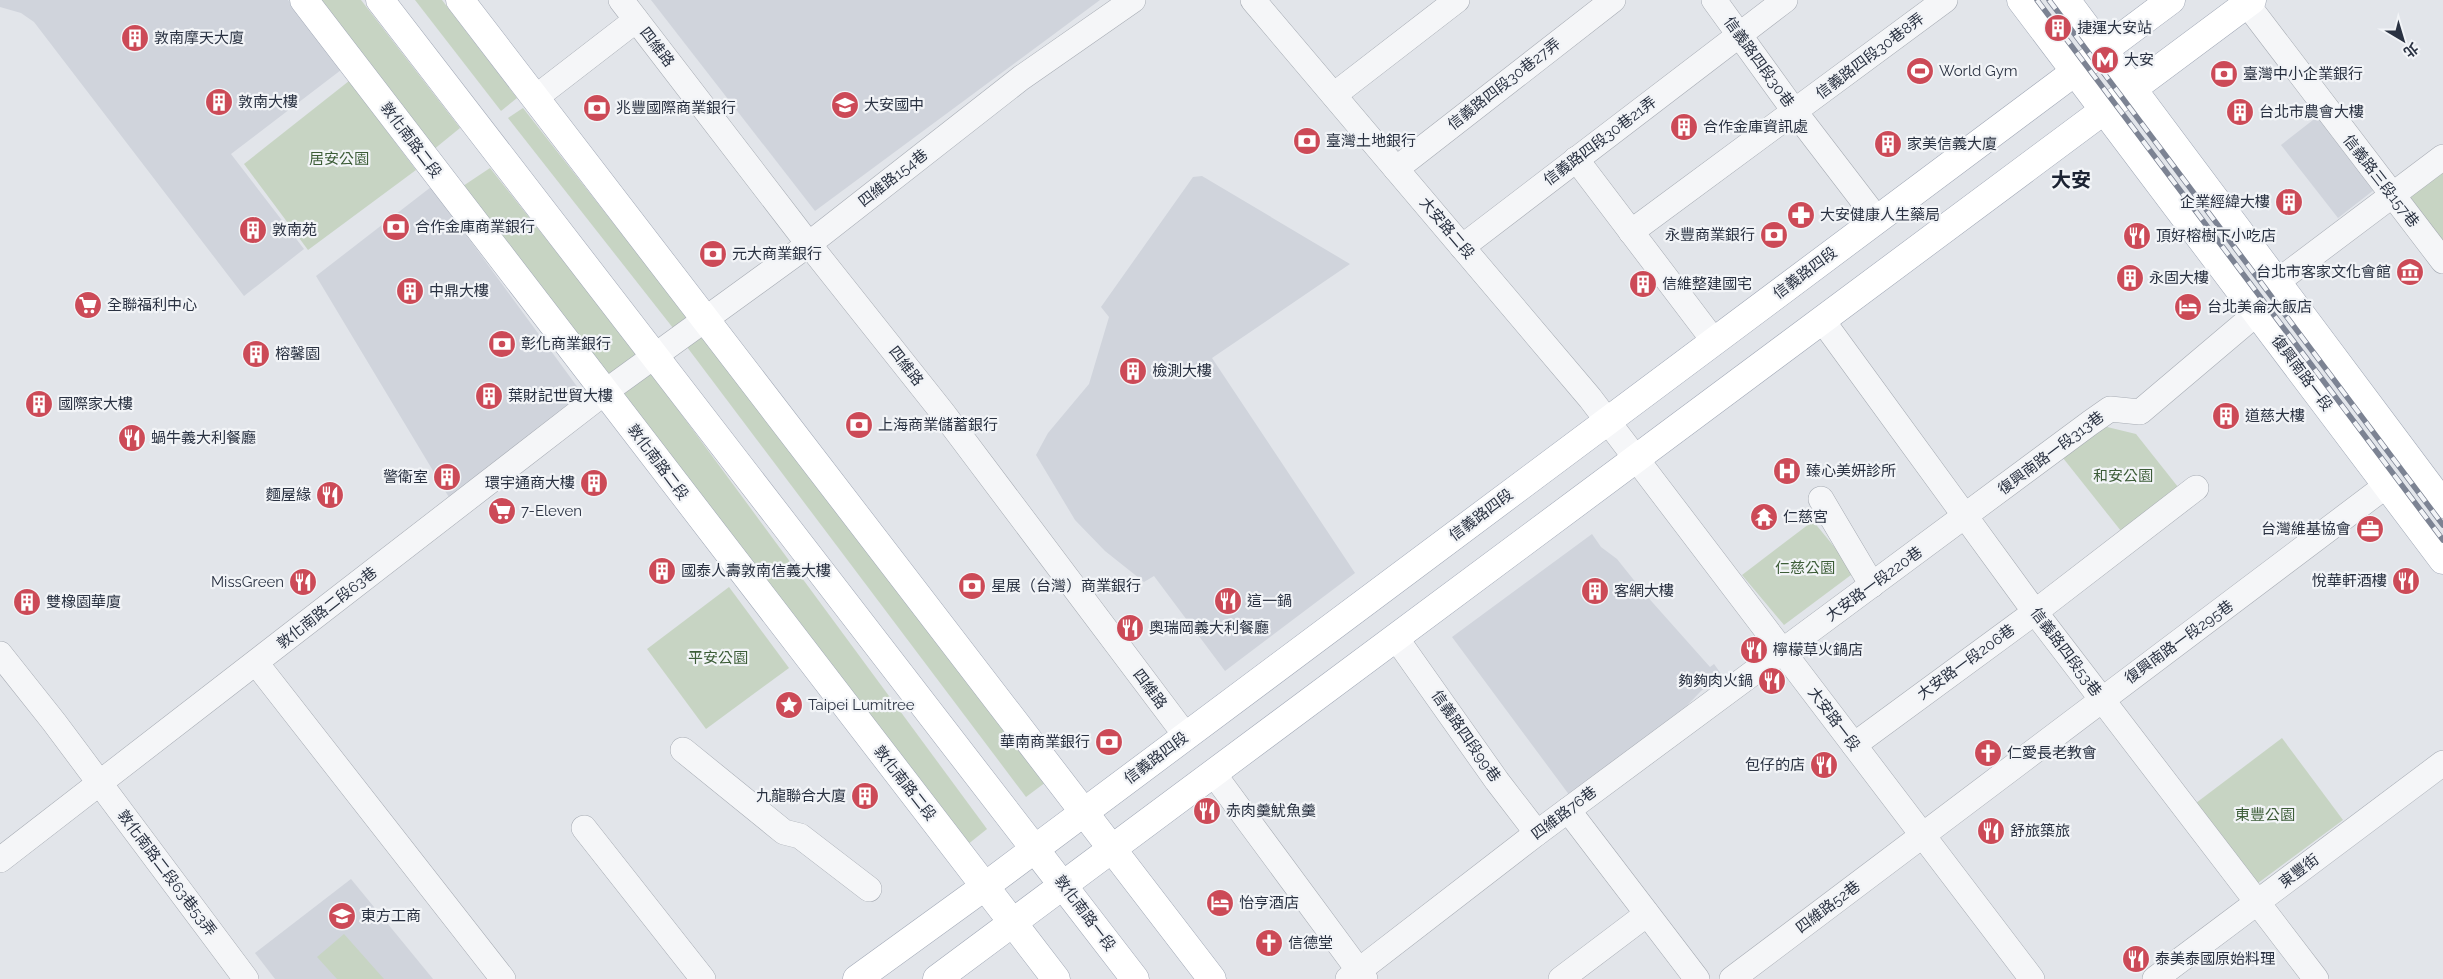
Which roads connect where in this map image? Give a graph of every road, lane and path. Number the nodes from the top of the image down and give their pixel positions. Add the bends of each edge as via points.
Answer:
1 (304, 0) edge
2 (380, 0) edge
3 (460, 0) edge
4 (1133, 0) edge
5 (1253, 0) edge
6 (1457, 0) edge
7 (1613, 0) edge
8 (1714, 0) edge
9 (1785, 0) edge
10 (2021, 0) edge
11 (2066, 0) edge
12 (2171, 0) edge
13 (1943, 1) edge
14 (2249, 2) edge
15 (629, 10) edge
16 (1739, 35) junction
17 (2104, 50) junction
18 (2133, 89) junction
19 (2089, 90) junction
20 (1334, 95) junction
21 (535, 98) junction
22 (1795, 112) junction
23 (2443, 157) edge
24 (1576, 159) junction
25 (1396, 168) junction
26 (2392, 195) junction
27 (1877, 219) junction
28 (1631, 232) junction
29 (809, 244) junction
30 (1462, 247) junction
31 (2443, 261) edge
32 (2277, 282) junction
33 (2257, 313) junction
34 (705, 320) junction
35 (1822, 320) junction
36 (1714, 341) junction
37 (654, 356) junction
38 (605, 392) junction
39 (1608, 421) junction
40 (1636, 458) junction
41 (2387, 485) junction
42 (2196, 488) dead end
43 (1821, 499) dead end
44 (2443, 504) edge
45 (1965, 517) junction
46 (2443, 560) edge
47 (1872, 585) junction
48 (2035, 612) junction
49 (1396, 638) junction
50 (1783, 651) junction
51 (0, 654) edge
52 (256, 663) junction
53 (2102, 699) junction
54 (1186, 736) junction
55 (1854, 744) junction
56 (683, 750) dead end
57 (2443, 763) edge
58 (1214, 774) junction
59 (100, 785) junction
60 (1568, 810) junction
61 (1084, 812) junction
62 (584, 828) dead end
63 (1537, 833) junction
64 (1924, 836) junction
65 (1036, 848) junction
66 (1112, 849) junction
67 (0, 860) edge
68 (1063, 884) junction
69 (984, 887) junction
70 (869, 889) dead end
71 (2256, 903) junction
72 (1648, 914) junction
73 (1012, 923) junction
74 (240, 970) edge
75 (1357, 976) edge
76 (503, 979) edge
77 (703, 979) edge
78 (857, 979) edge
79 (937, 979) edge
80 (1056, 979) edge
81 (1135, 979) edge
82 (1212, 979) edge
83 (1561, 979) edge
84 (1697, 979) edge
85 (1732, 979) edge
86 (2032, 979) edge
87 (2155, 979) edge
88 (2316, 979) edge

1 - 38 main road, 敦化南路二段
2 - 37 main road
3 - 21 main road
4 - 29 street, 四維路154巷 via 1021,78
5 - 20 street, 大安路二段
6 - 20 street
7 - 25 street, 信義路四段30巷27弄
8 - 16 street, 信義路四段30巷
9 - 16 street, 信義路四段30巷21弄
10 - 19 main road, 復興南路一段
11 - 17 main road
12 - 17 main road, 信義路四段
13 - 22 street, 信義路四段30巷8弄
14 - 18 main road, 信義路四段
14 - 26 street, 信義路三段157巷
15 - 21 street
15 - 29 street, 四維路
16 - 22 street, 信義路四段30巷
16 - 24 street, 信義路四段30巷21弄
17 - 18 main road
17 - 19 main road, 信義路四段
18 - 19 main road, 信義路四段
18 - 32 main road
19 - 27 main road, 信義路四段
19 - 33 main road, 復興南路一段
19 - 35 main road, 信義路四段
20 - 25 street, 大安路二段
21 - 34 main road
22 - 27 street, 信義路四段30巷
22 - 28 street, 信義路四段30巷8弄
23 - 26 street
24 - 28 street
24 - 30 street, 信義路四段30巷21弄
25 - 30 street, 大安路二段
26 - 31 street, 信義路三段157巷
26 - 32 street
27 - 36 main road, 信義路四段
28 - 36 street
29 - 34 street, 四維路154巷
29 - 54 street, 四維路 via 943,413
30 - 39 street, 大安路二段
32 - 44 main road
33 - 41 main road, 復興南路一段
33 - 45 street, 復興南路一段313巷 via 2140,412 2110,409
34 - 37 street, 四維路154巷
34 - 61 main road
35 - 40 main road, 信義路四段
35 - 45 street, 信義路四段53巷
36 - 39 main road, 信義路四段
37 - 38 street, 敦化南路二段63巷
37 - 65 main road
38 - 52 street, 敦化南路二段63巷
38 - 69 main road, 敦化南路二段
39 - 40 street, 大安路二段
39 - 54 main road, 信義路四段
40 - 49 main road, 信義路四段
40 - 50 street, 大安路一段
41 - 46 main road, 復興南路一段
41 - 53 street, 復興南路一段295巷
42 - 48 street, 大安路一段206巷
43 - 47 street
45 - 47 street, 大安路一段220巷
45 - 48 street, 信義路四段53巷
47 - 50 street, 大安路一段220巷
48 - 53 street, 信義路四段53巷
48 - 55 street, 大安路一段206巷
49 - 58 main road, 信義路四段
49 - 63 street, 信義路四段99巷
50 - 55 street, 大安路一段
50 - 60 street, 四維路76巷
51 - 59 street, 敦化南路二段63巷53弄
52 - 59 street, 敦化南路二段63巷
52 - 76 street
53 - 64 street, 復興南路一段295巷
53 - 71 street, 信義路四段53巷
54 - 61 main road, 信義路四段
55 - 64 street, 大安路一段
56 - 70 street via 784,832 800,836
57 - 71 street, 東豐街
58 - 66 main road, 信義路四段
58 - 75 street
59 - 67 street, 敦化南路二段63巷
59 - 74 street, 敦化南路二段63巷53弄
60 - 63 street, 四維路76巷
60 - 72 street
61 - 65 main road, 信義路四段
61 - 66 main road
62 - 77 street
63 - 75 street, 四維路76巷
64 - 85 street, 四維路52巷
64 - 86 street, 大安路一段
65 - 68 main road, 敦化南路一段
65 - 69 main road, 信義路四段
66 - 68 main road, 信義路四段
66 - 82 main road
68 - 73 main road, 信義路四段
68 - 81 main road, 敦化南路一段
69 - 73 main road, 敦化南路二段
69 - 78 main road, 信義路四段
71 - 87 street, 東豐街
71 - 88 street, 信義路四段53巷
72 - 83 street
72 - 84 street
73 - 79 main road, 信義路四段
73 - 80 main road

